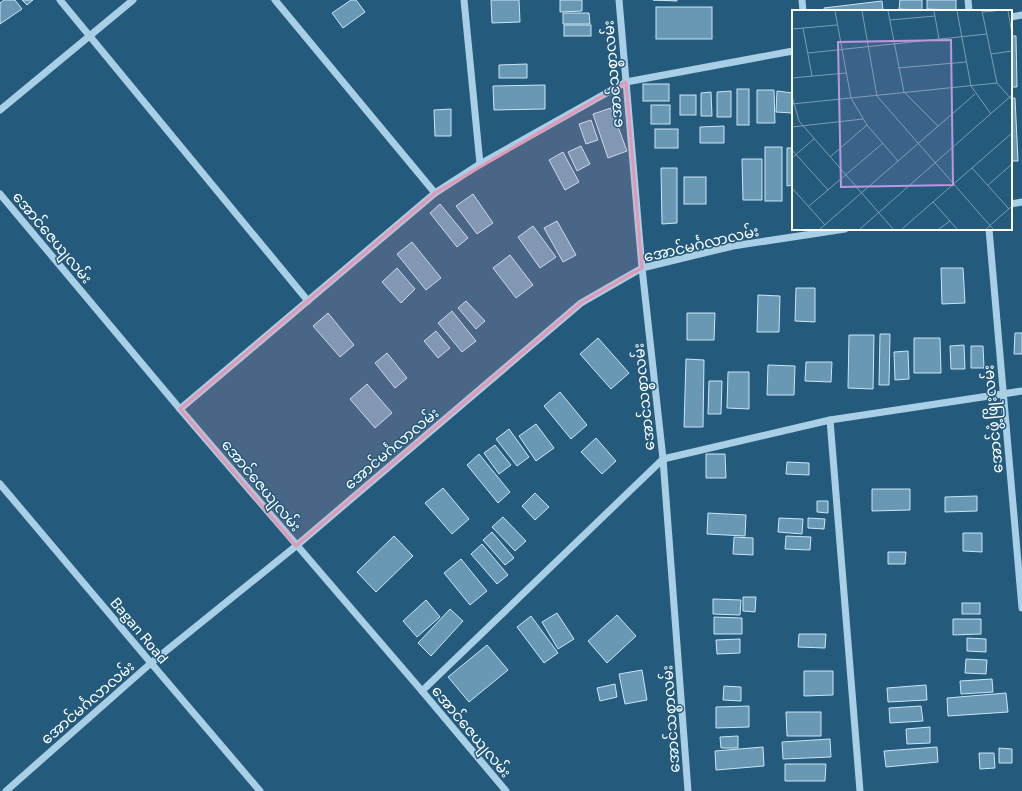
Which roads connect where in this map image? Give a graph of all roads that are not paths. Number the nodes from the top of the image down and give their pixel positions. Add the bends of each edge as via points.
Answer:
1 (60, 0) edge
2 (133, 0) edge
3 (275, 0) edge
4 (464, 0) edge
5 (619, 0) edge
6 (802, 0) edge
7 (968, 0) edge
8 (803, 10) edge
9 (969, 10) edge
10 (1022, 15) edge
11 (1012, 17) edge
12 (90, 36) junction
13 (792, 51) edge
14 (626, 82) junction
15 (0, 110) edge
16 (480, 164) junction
17 (435, 193) junction
18 (0, 194) edge
19 (1022, 202) edge
20 (1012, 204) edge
21 (839, 230) edge
22 (989, 230) edge
23 (642, 268) junction
24 (308, 301) junction
25 (1022, 391) edge
26 (1003, 394) junction
27 (180, 409) junction
28 (830, 420) junction
29 (663, 460) junction
30 (0, 484) edge
31 (296, 546) junction
32 (1022, 608) edge
33 (151, 663) junction
34 (422, 691) junction
35 (0, 784) edge
36 (6, 791) edge
37 (260, 791) edge
38 (506, 791) edge
39 (688, 791) edge
40 (860, 791) edge

1 - 12 street
2 - 12 street
3 - 17 street
4 - 16 street
5 - 14 street, အောင်သစ္စာလမ်း
6 - 8 street
7 - 9 street
10 - 11 street
12 - 15 street
12 - 24 street
13 - 14 street
14 - 16 street
14 - 23 street, အောင်သစ္စာလမ်း
16 - 17 street
17 - 24 street
18 - 27 street, အောင်ဇေယျလမ်း
19 - 20 street
21 - 23 street, အောင်မင်္ဂလာလမ်း via 733,246
22 - 26 street, အောင်ဖွံ့ဖြိုးလမ်း
23 - 29 street, အောင်သစ္စာလမ်း
23 - 31 street, အောင်မင်္ဂလာလမ်း via 581,304
24 - 27 street
25 - 26 street
26 - 28 street
26 - 32 street, အောင်ဖွံ့ဖြိုးလမ်း
27 - 31 street, အောင်ဇေယျလမ်း
28 - 29 street
28 - 40 street
29 - 34 street
29 - 39 street, အောင်သစ္စာလမ်း
30 - 33 street, Bagan Road
31 - 33 street, အောင်မင်္ဂလာလမ်း
31 - 34 street, အောင်ဇေယျလမ်း
33 - 36 street, အောင်မင်္ဂလာလမ်း
33 - 37 street, Bagan Road
34 - 38 street, အောင်ဇေယျလမ်း
35 - 36 street

